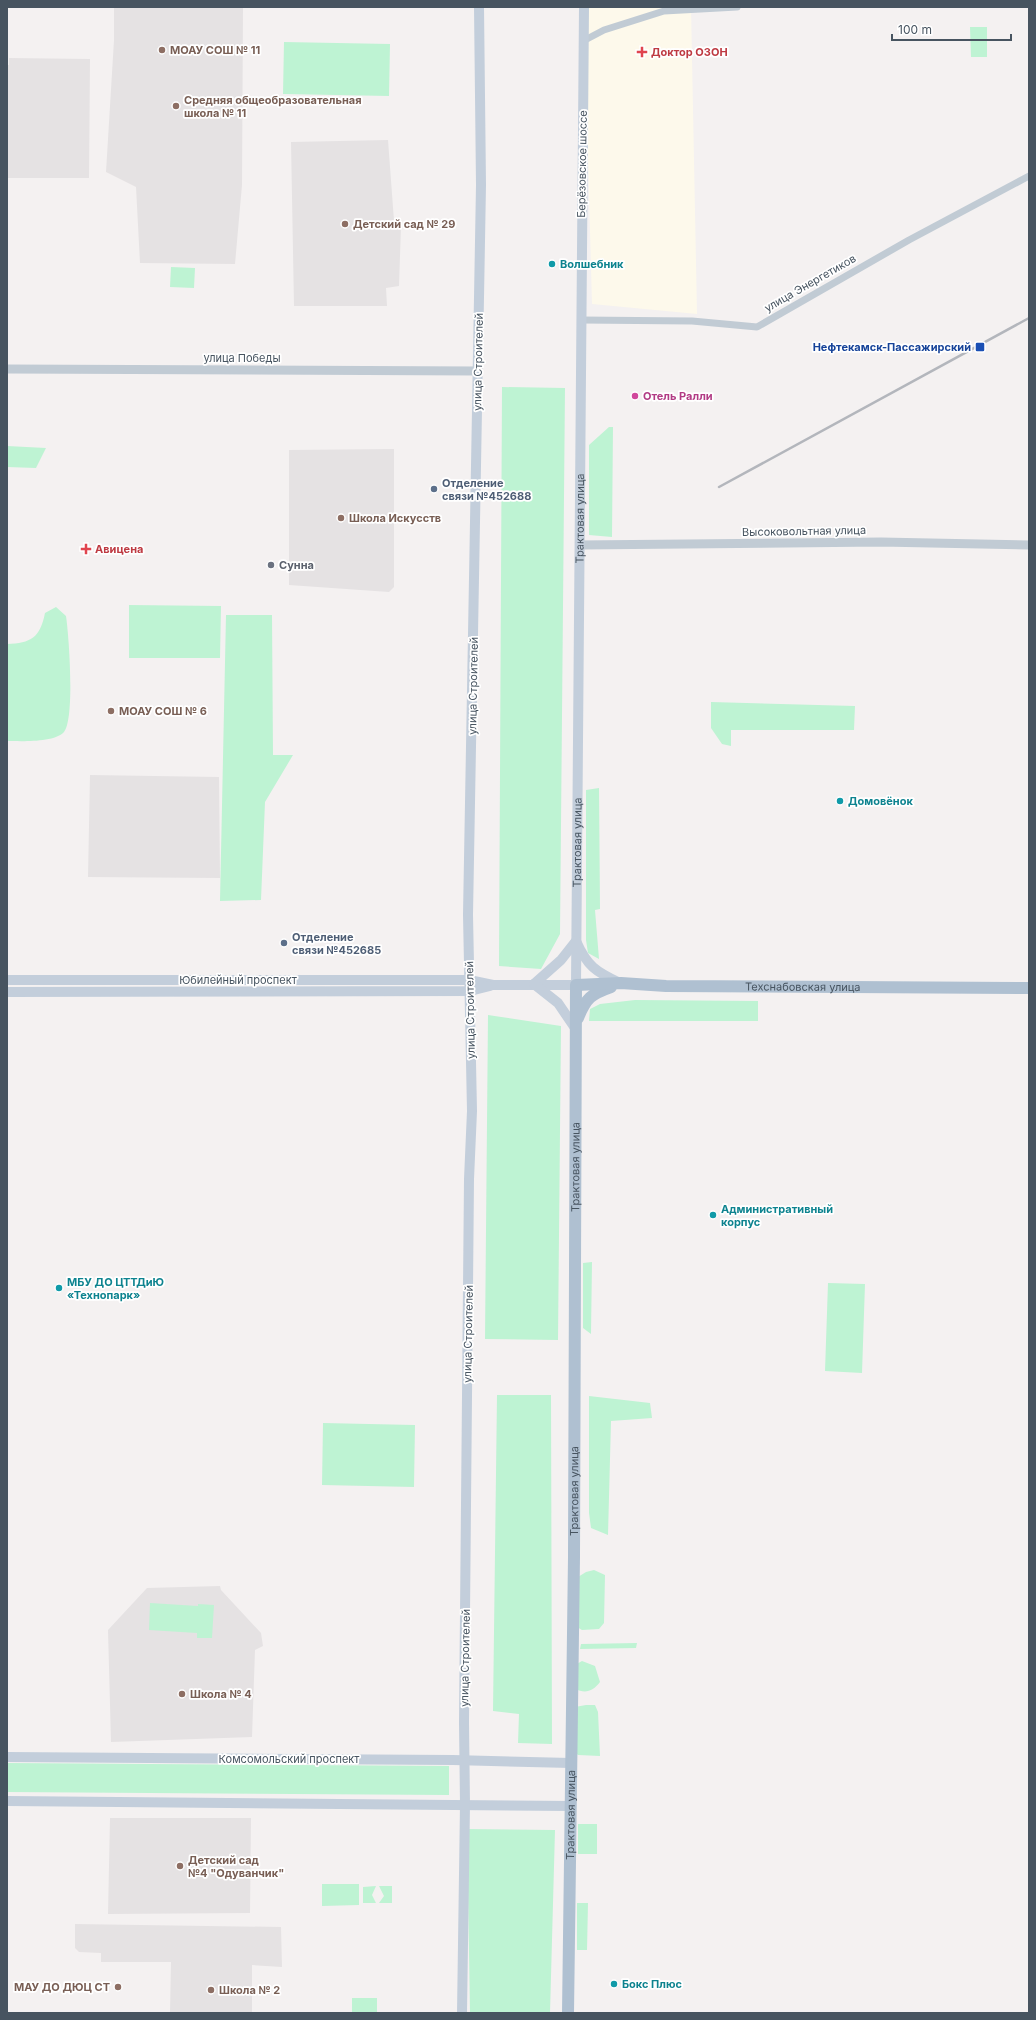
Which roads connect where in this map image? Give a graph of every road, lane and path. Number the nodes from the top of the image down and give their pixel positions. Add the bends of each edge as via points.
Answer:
1 (479, 7) edge
2 (584, 7) edge
3 (737, 7) edge
4 (585, 40) junction
5 (1029, 176) edge
6 (581, 320) junction
7 (7, 368) edge
8 (477, 371) junction
9 (580, 545) junction
10 (1029, 545) edge
11 (576, 941) junction
12 (7, 980) edge
13 (469, 980) junction
14 (621, 983) junction
15 (534, 984) junction
16 (493, 985) junction
17 (576, 985) junction
18 (1029, 988) edge
19 (470, 991) junction
20 (7, 992) edge
21 (575, 1028) junction
22 (7, 1756) edge
23 (465, 1760) junction
24 (571, 1763) junction
25 (7, 1801) edge
26 (465, 1804) junction
27 (570, 1806) junction
28 (462, 2013) edge
29 (568, 2013) edge

1 - 8 main road, улица Строителей via 481,185
2 - 4 main road, Берёзовское шоссе
3 - 4 street via 664,11 604,30
4 - 6 main road, Берёзовское шоссе
5 - 6 street, улица Энергетиков via 909,240 757,327 692,321
6 - 9 main road, Трактовая улица
7 - 8 street, улица Победы
8 - 13 main road, улица Строителей
9 - 10 street, Высоковольтная улица via 881,542
9 - 11 main road, Трактовая улица
11 - 14 main road via 591,967
11 - 15 main road via 561,960
11 - 17 main road, Трактовая улица
12 - 13 main road, Юбилейный проспект
13 - 16 main road, Юбилейный проспект
13 - 19 main road, улица Строителей
14 - 17 main road, Техснабовская улица
14 - 18 main road, Техснабовская улица via 666,986
14 - 21 main road via 589,997 583,1005
15 - 16 main road
15 - 17 main road
15 - 21 main road via 558,1003
16 - 19 main road
17 - 21 main road, Трактовая улица
19 - 20 main road
19 - 23 main road, улица Строителей via 472,1111 469,1179
21 - 24 main road, Трактовая улица
22 - 23 main road, Комсомольский проспект
23 - 24 main road, Комсомольский проспект
23 - 26 main road, улица Строителей
24 - 27 main road, Трактовая улица
25 - 26 main road
26 - 27 main road
26 - 28 main road, улица Строителей
27 - 29 main road, Трактовая улица

